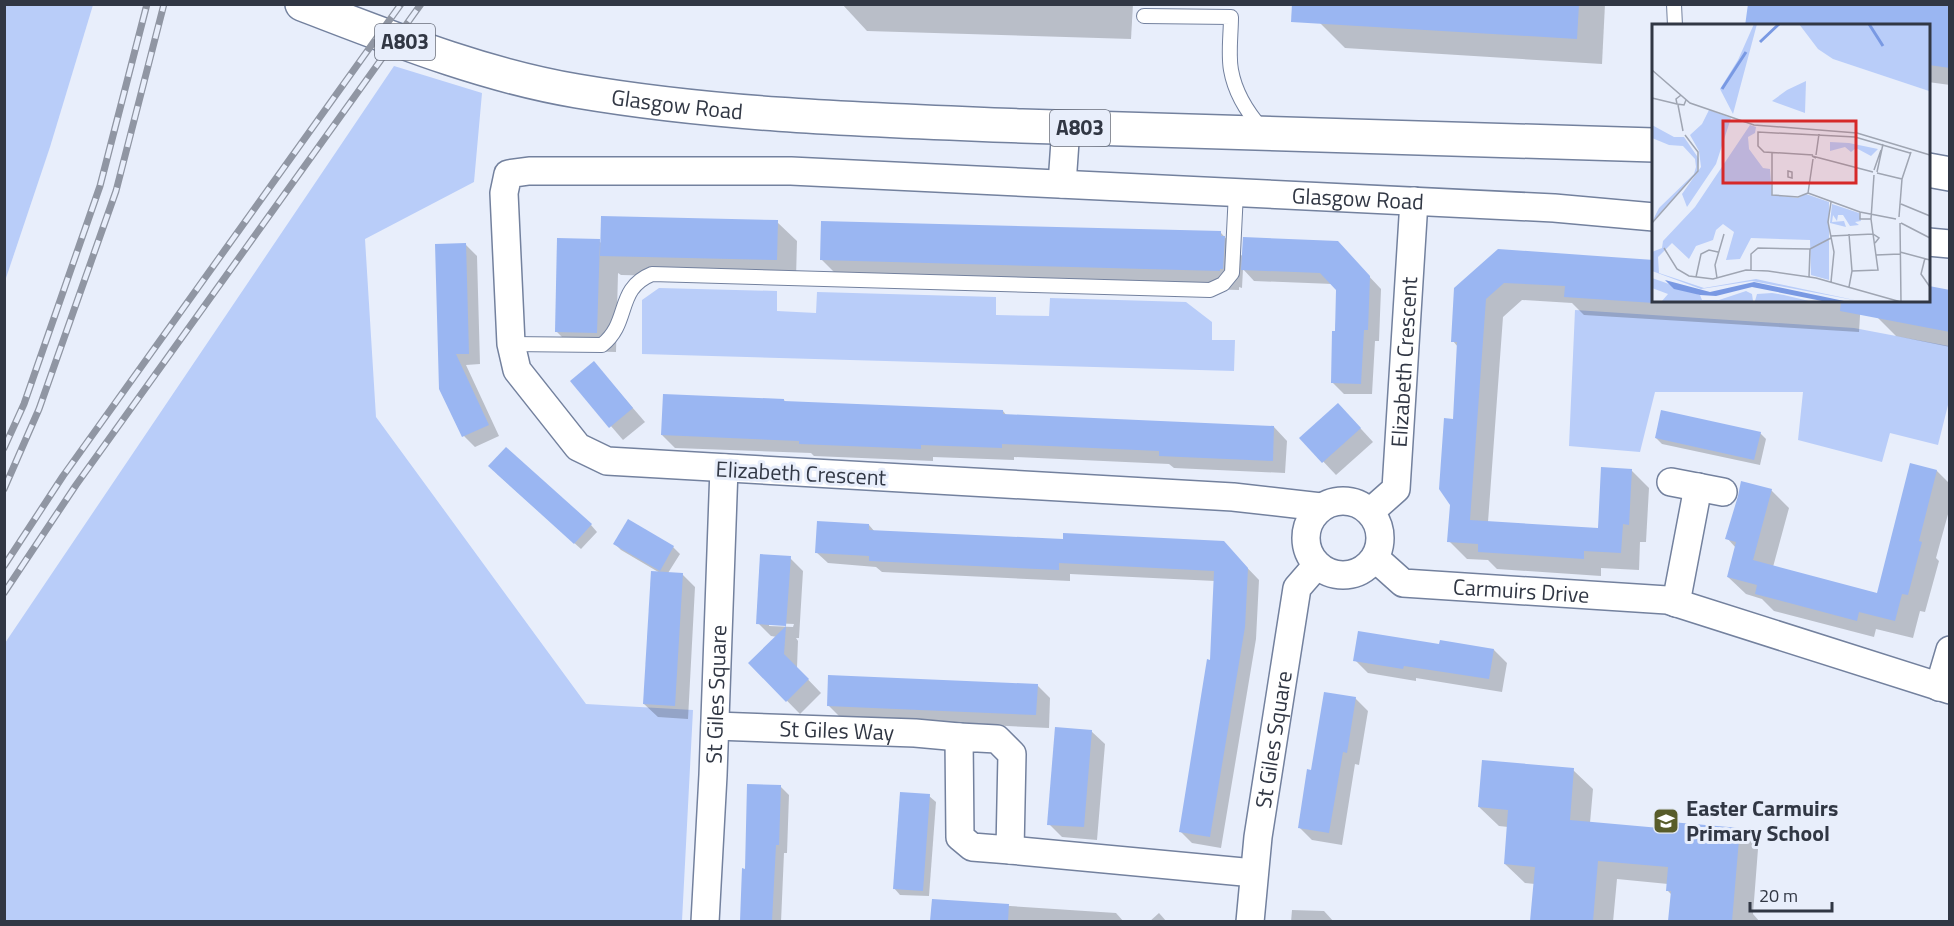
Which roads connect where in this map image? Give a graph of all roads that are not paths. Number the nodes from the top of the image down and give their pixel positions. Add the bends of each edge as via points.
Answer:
1 (302, 4) edge
2 (1674, 4) edge
3 (1144, 16) dead end
4 (1675, 24) edge
5 (1066, 127) junction
6 (1265, 133) junction
7 (1652, 145) edge
8 (1930, 170) edge
9 (508, 174) joint
10 (1950, 174) edge
11 (1062, 184) junction
12 (1236, 192) junction
13 (1414, 201) junction
14 (1652, 217) edge
15 (1930, 242) edge
16 (1950, 244) edge
17 (512, 344) junction
18 (724, 468) junction
19 (1671, 482) dead end
20 (1321, 507) junction
21 (1370, 512) junction
22 (1375, 558) junction
23 (1317, 565) junction
24 (1676, 603) junction
25 (1950, 650) edge
26 (1944, 688) edge
27 (715, 726) junction
28 (959, 737) junction
29 (1010, 850) junction
30 (1254, 873) junction
31 (705, 921) edge
32 (1250, 921) edge

1 - 5 main road, Glasgow Road / A803 via 450,58 574,90 740,111
2 - 4 lane
3 - 6 lane via 1231,17 1231,70 1249,114
5 - 6 main road, Glasgow Road / A803
5 - 11 street
6 - 7 main road, Glasgow Road / A803
8 - 10 main road
9 - 11 street, Glasgow Road via 791,171
9 - 17 street, Elizabeth Crescent via 504,193
11 - 12 street, Glasgow Road
12 - 13 street, Glasgow Road
12 - 17 lane via 1232,273 1223,284 1210,290 652,274 637,281 617,329 602,345
13 - 14 street, Glasgow Road
13 - 21 street, Elizabeth Crescent via 1396,489
15 - 16 street
17 - 18 street, Elizabeth Crescent via 517,370 578,447 607,461
18 - 20 street, Elizabeth Crescent via 1233,497
18 - 27 street, St Giles Square
19 - 24 street via 1711,490
20 - 21 street via 1351,501
20 - 23 street via 1306,530 1309,555
21 - 22 street via 1380,536
22 - 23 street via 1354,574 1330,573
22 - 24 street, Carmuirs Drive via 1403,583
23 - 30 street, St Giles Square via 1297,588
24 - 26 street, Carmuirs Drive
25 - 26 street, Carmuirs Drive
27 - 28 street, St Giles Way
27 - 31 street, St Giles Square
28 - 29 street via 960,837 972,848
28 - 29 street, St Giles Way via 997,739 1012,754
29 - 30 street
30 - 32 street, St Giles Square

